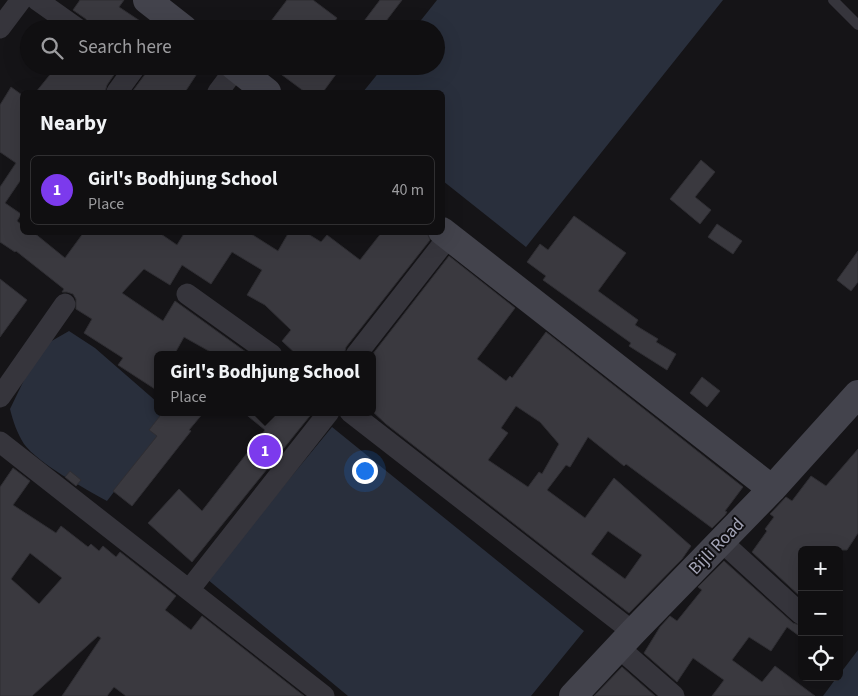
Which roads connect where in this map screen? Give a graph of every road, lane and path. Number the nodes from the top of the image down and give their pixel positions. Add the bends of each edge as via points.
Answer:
1 (21, 0) edge
2 (37, 0) edge
3 (833, 0) edge
4 (65, 20) edge
5 (858, 25) edge
6 (0, 28) edge
7 (129, 75) edge
8 (230, 75) edge
9 (245, 75) edge
10 (118, 90) edge
11 (219, 90) edge
12 (264, 90) edge
13 (446, 233) edge
14 (445, 235) edge
15 (187, 294) dead end
16 (65, 304) dead end
17 (266, 351) edge
18 (359, 351) edge
19 (858, 394) edge
20 (0, 397) edge
21 (325, 416) edge
22 (355, 416) edge
23 (0, 442) edge
24 (772, 489) junction
25 (721, 541) junction
26 (189, 590) junction
27 (798, 611) edge
28 (625, 640) junction
29 (324, 696) edge
30 (573, 696) edge
31 (674, 696) edge

1 - 6 street
2 - 4 street
3 - 5 lane
7 - 10 street
8 - 11 street
9 - 12 street
13 - 24 street
14 - 18 street
15 - 17 street
16 - 20 street
19 - 24 street, Bijli Road
21 - 26 street
22 - 28 street
23 - 26 street
24 - 25 street, Bijli Road
25 - 27 street
25 - 28 street, Bijli Road
26 - 29 street
28 - 30 street, Bijli Road
28 - 31 street

